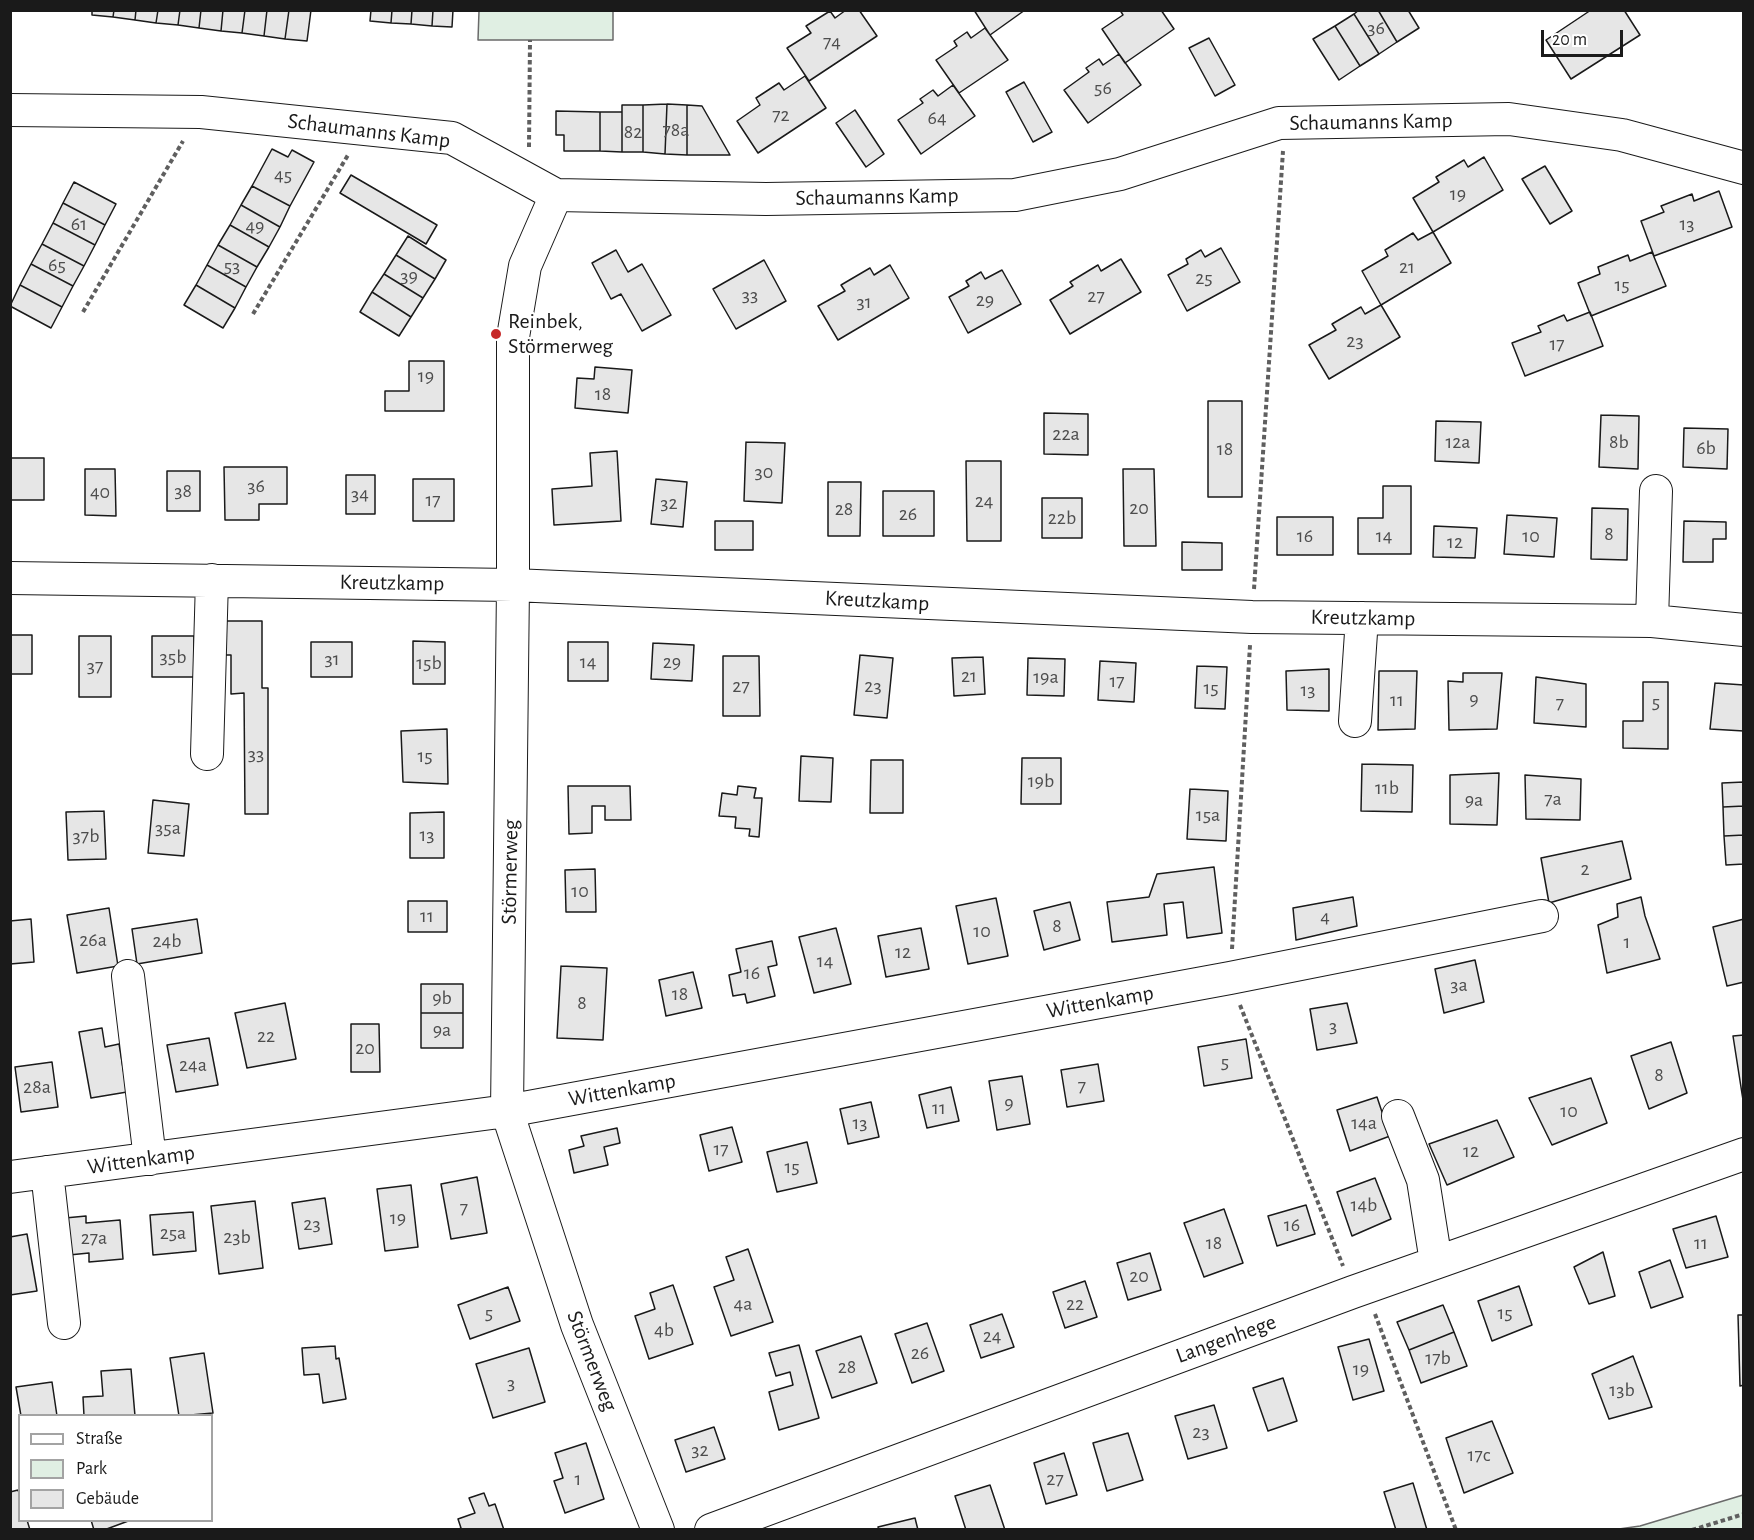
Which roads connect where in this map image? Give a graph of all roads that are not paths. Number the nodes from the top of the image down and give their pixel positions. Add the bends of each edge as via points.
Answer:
1 (10, 110) edge
2 (1743, 168) edge
3 (556, 195) junction
4 (1656, 491) dead end
5 (10, 578) edge
6 (212, 580) junction
7 (513, 585) junction
8 (1362, 618) junction
9 (1652, 621) junction
10 (1743, 630) edge
11 (1355, 721) dead end
12 (207, 754) dead end
13 (1542, 916) dead end
14 (128, 976) dead end
15 (507, 1111) junction
16 (1398, 1116) dead end
17 (1743, 1154) edge
18 (150, 1159) junction
19 (47, 1172) junction
20 (10, 1177) edge
21 (1436, 1263) junction
22 (64, 1323) dead end
23 (658, 1530) edge
24 (711, 1530) edge

1 - 3 street, Schaumanns Kamp via 201,111 452,138
2 - 3 street, Schaumanns Kamp via 1622,135 1509,119 1280,123 1120,174 1015,195 766,200
3 - 7 street, Störmerweg via 525,266 513,337
4 - 9 street
5 - 6 street, Kreutzkamp
6 - 7 street, Kreutzkamp
6 - 12 street
7 - 8 street, Kreutzkamp via 1252,617
7 - 15 street, Störmerweg
8 - 9 street, Kreutzkamp
8 - 11 street
9 - 10 street, Kreutzkamp
13 - 15 street, Wittenkamp via 1230,978
14 - 18 street
15 - 18 street, Wittenkamp
15 - 23 street, Störmerweg via 577,1325
16 - 21 street via 1423,1180
17 - 21 street, Langenhege
18 - 19 street, Wittenkamp
19 - 20 street, Wittenkamp
19 - 22 street
21 - 24 street, Langenhege

